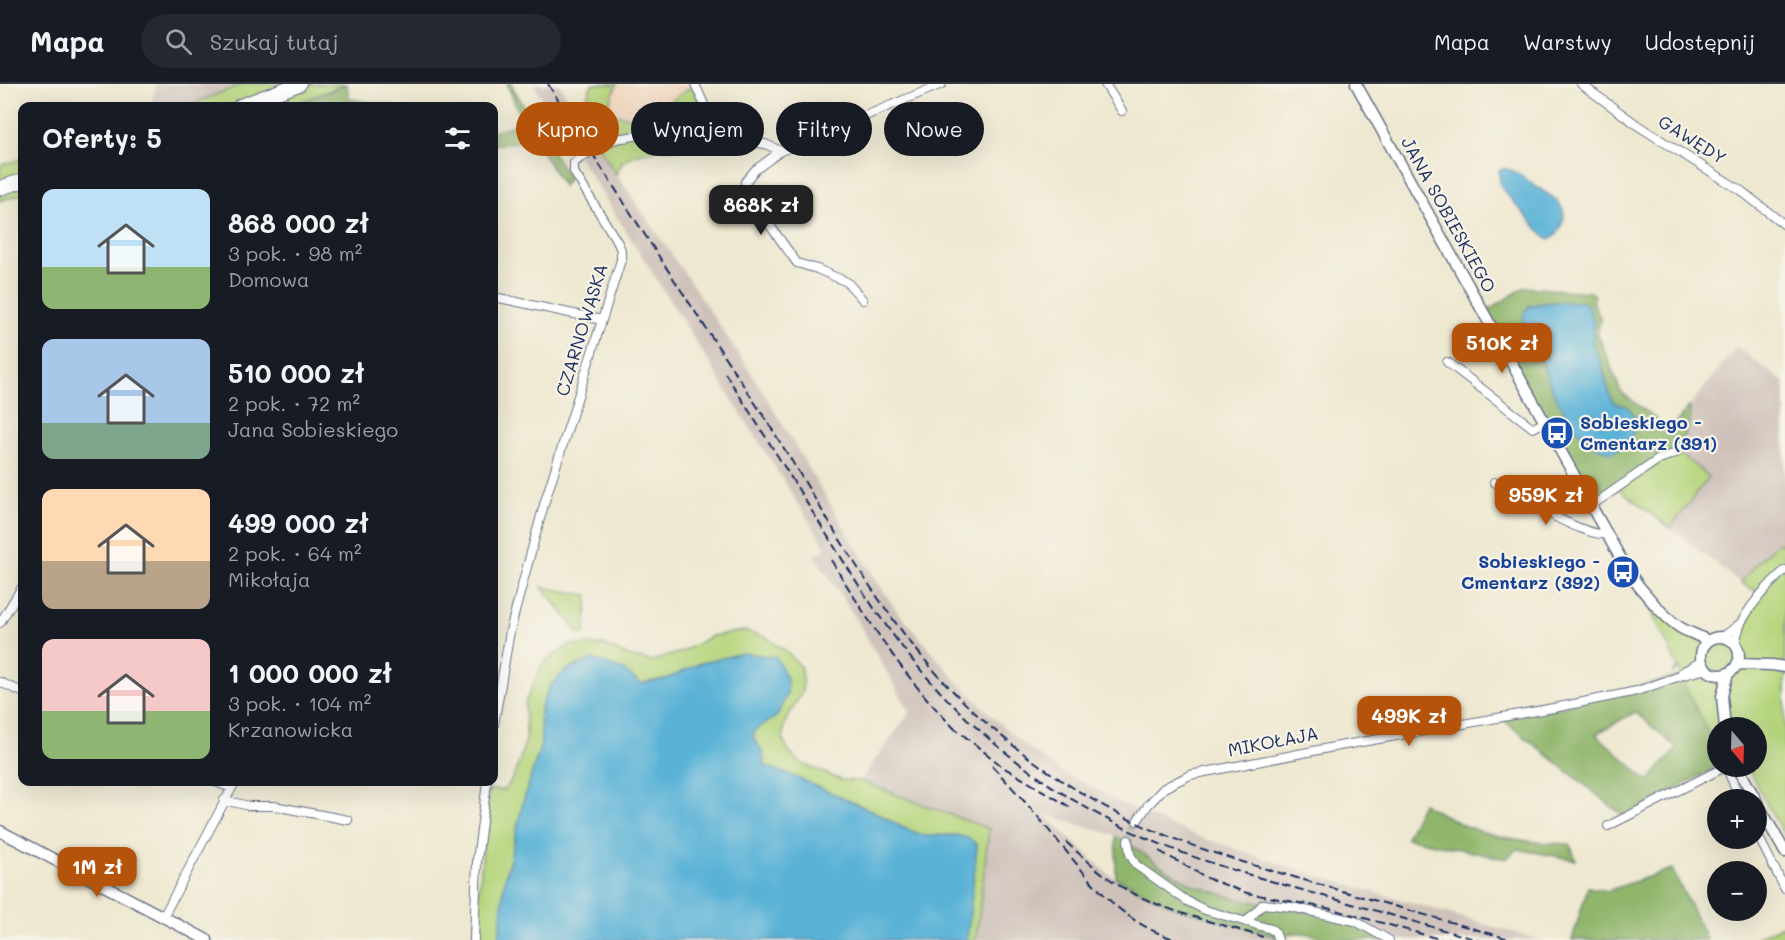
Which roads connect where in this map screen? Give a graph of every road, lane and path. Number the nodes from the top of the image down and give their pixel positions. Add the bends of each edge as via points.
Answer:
1 (299, 84) edge
2 (695, 84) edge
3 (942, 84) edge
4 (1105, 84) edge
5 (1356, 84) edge
6 (1581, 84) edge
7 (251, 102) edge
8 (703, 102) edge
9 (1122, 111) dead end
10 (872, 113) edge
11 (631, 136) edge
12 (776, 155) edge
13 (18, 182) edge
14 (0, 188) edge
15 (1785, 225) edge
16 (498, 298) edge
17 (863, 300) dead end
18 (602, 320) junction
19 (1447, 362) dead end
20 (1545, 422) junction
21 (1676, 453) dead end
22 (1494, 482) dead end
23 (1592, 506) junction
24 (1606, 534) junction
25 (1785, 570) edge
26 (18, 594) edge
27 (0, 623) edge
28 (1741, 623) junction
29 (1723, 637) junction
30 (1705, 645) junction
31 (1737, 653) junction
32 (1785, 667) edge
33 (1708, 668) junction
34 (1728, 673) junction
35 (0, 682) edge
36 (18, 690) edge
37 (1722, 696) junction
38 (498, 702) edge
39 (1724, 717) edge
40 (1707, 776) edge
41 (232, 786) edge
42 (486, 786) edge
43 (224, 800) junction
44 (348, 820) dead end
45 (1767, 820) edge
46 (1137, 821) tunnel mouth
47 (1608, 826) dead end
48 (0, 831) edge
49 (1128, 840) dead end
50 (1765, 849) edge
51 (1785, 852) edge
52 (1785, 889) edge
53 (163, 916) junction
54 (1246, 922) junction
55 (207, 940) edge
56 (474, 940) edge
57 (1278, 940) edge
58 (1389, 940) edge

1 - 7 main road
2 - 8 street
3 - 10 street
4 - 9 street
5 - 20 street, JANA SOBIESKIEGO
6 - 15 street, GAWĘDY via 1640,127 1740,189
11 - 18 street, CZARNOWĄSKA, bridge via 598,146 574,163 574,172 621,249
12 - 17 street via 745,182 751,199 797,262 847,282
13 - 14 main road
16 - 18 street
18 - 38 street, CZARNOWĄSKA via 545,501 510,631
19 - 20 street via 1533,428
20 - 23 street, JANA SOBIESKIEGO
21 - 23 street via 1659,459
22 - 24 street via 1555,517 1596,534
23 - 24 street, JANA SOBIESKIEGO
24 - 30 street, JANA SOBIESKIEGO via 1642,591
25 - 28 street
26 - 27 street
28 - 29 street
28 - 31 street
29 - 30 street via 1713,638
29 - 31 street
30 - 33 street
31 - 32 street
31 - 34 street
33 - 34 street
33 - 37 street
33 - 46 street, MIKOŁAJA via 1682,672 1637,691 1190,775 1164,789
34 - 37 street
35 - 36 street
37 - 39 street
40 - 47 street
41 - 43 street
42 - 56 street via 477,861
43 - 44 street
43 - 53 street
45 - 51 street
48 - 53 street
49 - 54 street via 1136,865 1186,901
50 - 52 street
53 - 55 street
54 - 57 street via 1271,929
54 - 58 street via 1263,904 1279,904 1355,921

